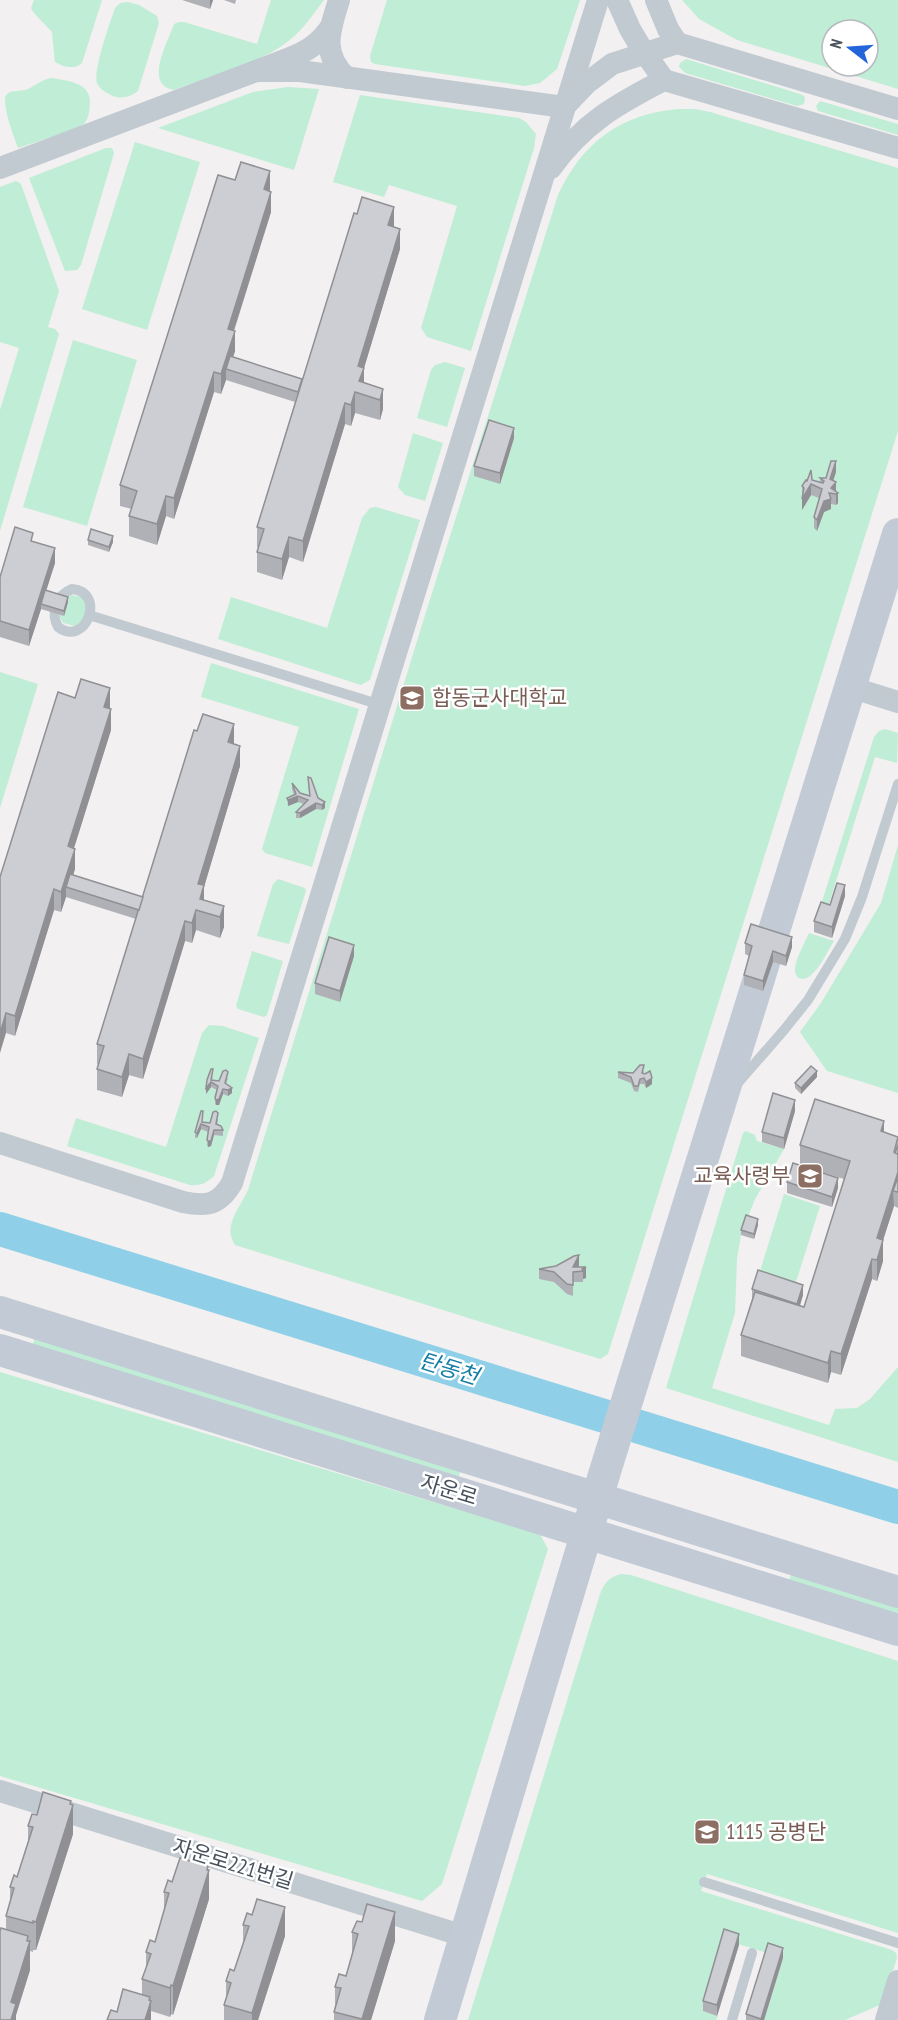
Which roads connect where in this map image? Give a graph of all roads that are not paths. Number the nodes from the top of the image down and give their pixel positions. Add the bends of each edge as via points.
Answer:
1 (339, 0) edge
2 (598, 0) edge
3 (617, 0) edge
4 (656, 0) edge
5 (330, 28) junction
6 (677, 43) junction
7 (644, 53) junction
8 (257, 71) junction
9 (347, 78) junction
10 (664, 80) junction
11 (564, 107) junction
12 (898, 109) edge
13 (898, 148) edge
14 (0, 168) edge
15 (541, 186) junction
16 (898, 534) edge
17 (89, 615) dead end
18 (850, 687) junction
19 (898, 702) edge
20 (381, 705) junction
21 (898, 784) edge
22 (719, 1105) junction
23 (0, 1143) edge
24 (0, 1312) edge
25 (0, 1350) edge
26 (597, 1499) junction
27 (587, 1534) junction
28 (898, 1592) edge
29 (898, 1630) edge
30 (0, 1791) edge
31 (704, 1882) dead end
32 (467, 1937) junction
33 (898, 1943) edge
34 (752, 1953) dead end
35 (898, 1981) edge
36 (884, 2019) edge
37 (440, 2020) edge
38 (732, 2020) edge

1 - 5 street
2 - 11 street
3 - 7 street
4 - 6 street
5 - 8 street via 315,46
5 - 9 street via 329,50
6 - 7 street
6 - 12 street
7 - 10 street
7 - 11 street via 600,72
8 - 9 street via 284,70
8 - 14 street
9 - 11 street
10 - 13 street
10 - 15 street via 591,123 563,152
11 - 15 street
15 - 20 street
16 - 18 street
17 - 20 lane
18 - 19 street
18 - 22 street
20 - 23 street via 232,1183 225,1195 207,1204 183,1202
21 - 22 lane via 845,939 808,1000
22 - 26 street
24 - 26 street, 자운로
25 - 27 street, 자운로
26 - 27 street
26 - 28 street, 자운로
27 - 29 street, 자운로
27 - 32 street
30 - 32 street, 자운로221번길
31 - 33 lane
32 - 37 street
34 - 38 lane
35 - 36 street

